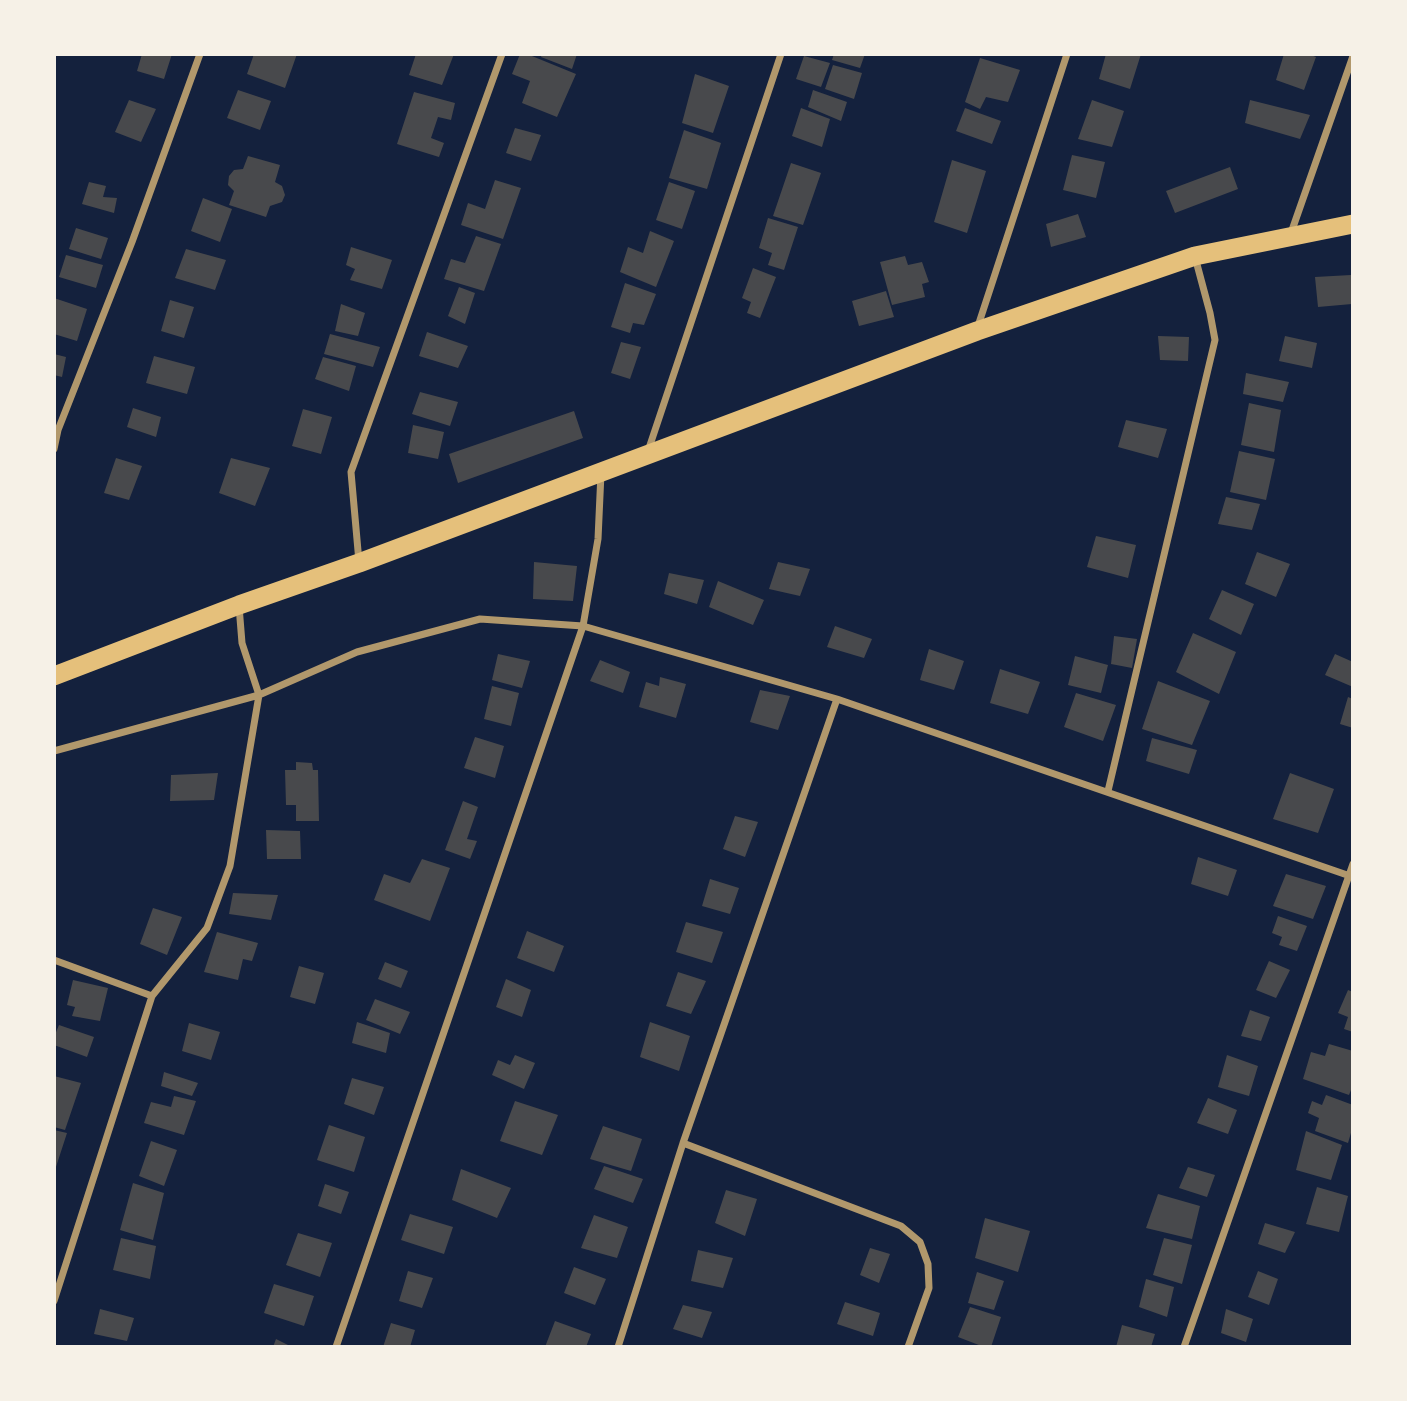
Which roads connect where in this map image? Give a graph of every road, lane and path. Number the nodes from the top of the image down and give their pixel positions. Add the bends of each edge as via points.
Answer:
1 (200, 54) edge
2 (502, 54) edge
3 (781, 54) edge
4 (1067, 54) edge
5 (1353, 56) edge
6 (1353, 224) edge
7 (1290, 236) junction
8 (1195, 256) junction
9 (976, 331) junction
10 (54, 449) edge
11 (646, 455) junction
12 (601, 472) junction
13 (359, 563) junction
14 (239, 605) junction
15 (583, 626) junction
16 (54, 676) edge
17 (259, 695) junction
18 (837, 699) junction
19 (54, 751) edge
20 (1108, 791) junction
21 (1353, 864) edge
22 (1351, 876) edge
23 (54, 960) edge
24 (152, 996) junction
25 (683, 1143) junction
26 (54, 1301) edge
27 (336, 1347) edge
28 (618, 1347) edge
29 (908, 1347) edge
30 (1184, 1347) edge

1 - 10 street
2 - 13 street via 351,472
3 - 11 street
4 - 9 street
5 - 7 street
6 - 7 highway
7 - 8 highway
8 - 9 highway
8 - 20 street via 1215,340
9 - 11 highway
11 - 12 highway
12 - 13 highway
12 - 15 street via 598,539
13 - 14 highway
14 - 16 highway
14 - 17 street via 242,643
15 - 17 street via 480,619 357,652
15 - 18 street
15 - 27 street
17 - 19 street
17 - 24 street via 230,866 207,928
18 - 20 street
18 - 25 street
20 - 22 street
21 - 22 street
22 - 30 street
23 - 24 street
24 - 26 street
25 - 28 street
25 - 29 street via 901,1226 920,1242 928,1264 929,1288

